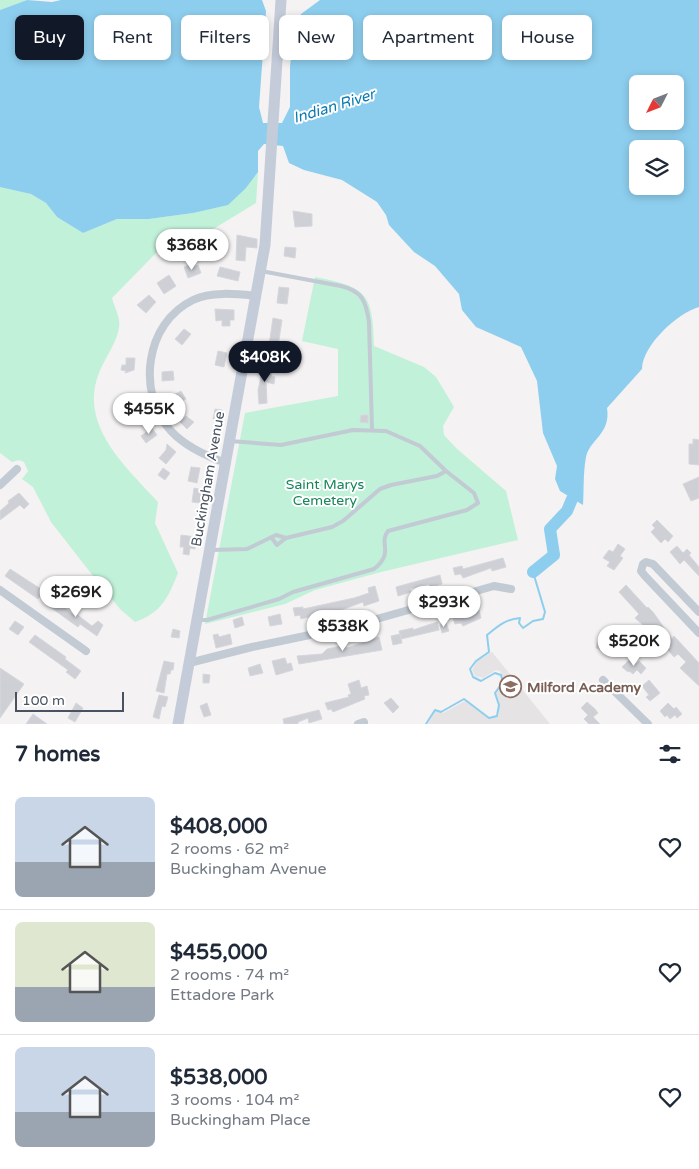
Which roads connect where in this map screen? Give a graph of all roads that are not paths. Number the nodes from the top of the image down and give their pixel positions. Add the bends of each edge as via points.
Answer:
1 (282, 0) edge
2 (261, 271) junction
3 (257, 296) junction
4 (372, 430) junction
5 (230, 441) junction
6 (226, 462) junction
7 (18, 469) dead end
8 (446, 471) junction
9 (0, 485) edge
10 (270, 538) junction
11 (286, 538) junction
12 (210, 549) junction
13 (511, 589) dead end
14 (0, 590) edge
15 (699, 612) edge
16 (197, 620) junction
17 (699, 632) edge
18 (86, 651) dead end
19 (189, 663) junction
20 (603, 680) dead end
21 (178, 724) edge
22 (648, 724) edge

1 - 2 main road, Buckingham Avenue via 268,222
2 - 3 main road, Buckingham Avenue
2 - 4 lane via 341,286 360,294 369,322
3 - 5 main road, Buckingham Avenue
3 - 6 street via 227,294 193,300 168,320 151,357 151,394 160,417 185,443
4 - 5 lane via 353,430 281,445
4 - 8 lane via 393,434 420,446
5 - 6 main road, Buckingham Avenue
6 - 12 main road, Buckingham Avenue
7 - 9 street
8 - 11 lane via 380,489 338,524
8 - 16 lane via 474,493 478,503 467,510 388,532 384,538 386,555 374,570 293,592 266,604
10 - 11 lane via 276,535
10 - 11 lane via 277,545
10 - 12 lane via 247,549
12 - 16 main road, Buckingham Avenue
13 - 19 street via 494,586 348,627
14 - 18 street
15 - 17 street via 653,564 643,564 641,571 645,576
16 - 19 main road, Buckingham Avenue
19 - 21 main road, Buckingham Avenue
20 - 22 street

